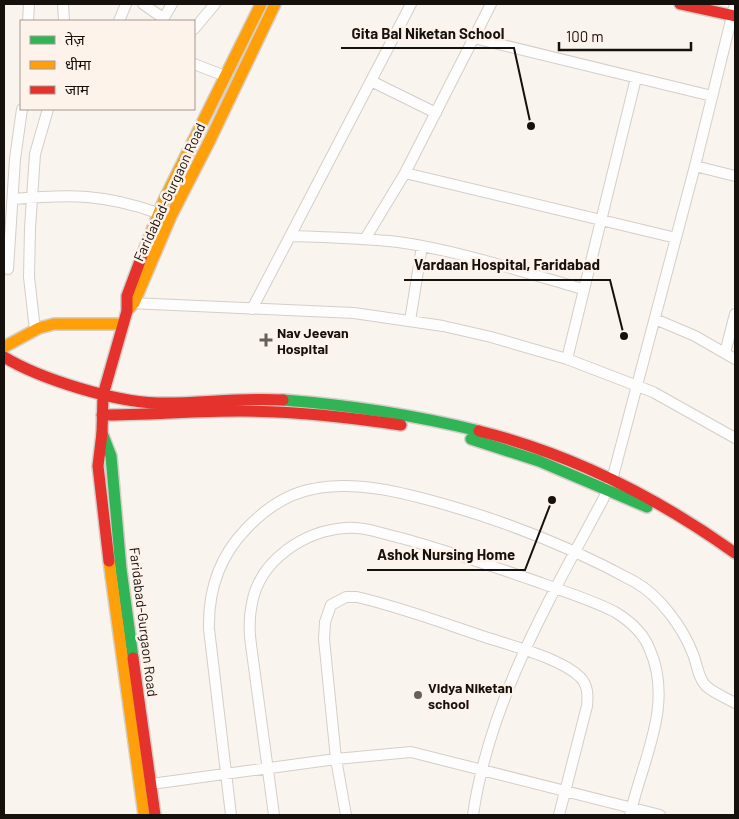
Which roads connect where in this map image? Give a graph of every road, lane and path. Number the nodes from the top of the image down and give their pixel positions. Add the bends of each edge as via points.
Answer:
1 (28, 4) edge
2 (63, 4) edge
3 (126, 4) edge
4 (143, 4) edge
5 (172, 4) edge
6 (215, 4) edge
7 (261, 4) edge
8 (275, 4) edge
9 (411, 4) edge
10 (491, 4) edge
11 (680, 4) edge
12 (734, 12) edge
13 (28, 20) edge
14 (64, 20) edge
15 (119, 20) edge
16 (163, 20) edge
17 (195, 28) edge
18 (474, 38) junction
19 (195, 64) edge
20 (225, 76) junction
21 (636, 78) junction
22 (371, 82) junction
23 (712, 96) junction
24 (22, 110) edge
25 (48, 110) edge
26 (436, 114) junction
27 (695, 166) junction
28 (405, 173) junction
29 (735, 176) edge
30 (33, 197) junction
31 (14, 199) junction
32 (158, 213) junction
33 (600, 221) junction
34 (290, 236) junction
35 (676, 238) junction
36 (365, 239) junction
37 (422, 246) junction
38 (8, 269) dead end
39 (583, 289) junction
40 (129, 306) junction
41 (252, 308) junction
42 (735, 314) edge
43 (655, 319) junction
44 (410, 321) junction
45 (123, 324) junction
46 (733, 327) edge
47 (35, 330) junction
48 (4, 347) edge
49 (725, 353) junction
50 (4, 357) edge
51 (567, 359) junction
52 (735, 359) edge
53 (638, 386) junction
54 (103, 395) junction
55 (102, 415) junction
56 (102, 434) junction
57 (735, 438) edge
58 (610, 485) junction
59 (576, 551) junction
60 (735, 553) edge
61 (735, 560) edge
62 (555, 588) junction
63 (526, 650) junction
64 (735, 703) edge
65 (336, 759) junction
66 (268, 768) junction
67 (483, 769) junction
68 (226, 774) junction
69 (151, 784) junction
70 (564, 790) junction
71 (631, 812) edge
72 (144, 815) edge
73 (155, 815) edge
74 (231, 815) edge
75 (274, 815) edge
76 (346, 815) edge
77 (473, 815) edge
78 (559, 815) edge
79 (660, 815) edge

1 - 13 street
2 - 14 street
3 - 15 street
4 - 16 street
5 - 16 street
6 - 17 street
7 - 20 street, Faridabad-Gurgaon Road
8 - 40 street, Faridabad-Gurgaon Road
9 - 22 street
10 - 18 street
11 - 12 street
12 - 23 street
18 - 21 street
18 - 26 street
19 - 20 street
20 - 32 street, Faridabad-Gurgaon Road
21 - 23 street
21 - 33 street
22 - 26 street
22 - 34 street
23 - 27 street
24 - 31 street via 15,159
25 - 30 street via 35,154
26 - 28 street
27 - 29 street
27 - 35 street
28 - 33 street
28 - 36 street
30 - 31 street
30 - 32 street via 100,197
30 - 47 street via 29,268
31 - 38 street
32 - 40 street, Faridabad-Gurgaon Road via 129,288
33 - 35 street
33 - 39 street
34 - 36 street
34 - 41 street
35 - 43 street
36 - 37 street
37 - 39 street
37 - 44 street
39 - 51 street
40 - 41 street
40 - 45 street, Faridabad-Gurgaon Road
41 - 44 street
42 - 46 street
43 - 49 street
43 - 53 street
44 - 51 street via 491,337
45 - 47 street via 54,324
45 - 54 street, Faridabad-Gurgaon Road
46 - 49 street
47 - 48 street
49 - 52 street
50 - 54 street
51 - 53 street
53 - 57 street
53 - 58 street
54 - 55 street, Faridabad-Gurgaon Road
54 - 58 street via 140,402 275,400 377,411 512,440
55 - 56 street, Faridabad-Gurgaon Road
55 - 58 street via 263,412 400,424 520,453
56 - 69 street, Faridabad-Gurgaon Road via 111,456 121,569
56 - 72 street, Faridabad-Gurgaon Road via 98,466 102,512
58 - 59 street
58 - 60 street via 670,511
58 - 61 street
59 - 62 street
59 - 64 street via 651,592 662,603 691,649 704,683
59 - 68 street via 480,515 392,490 312,489 261,514 232,545 222,562 209,608
62 - 63 street
62 - 66 street via 423,544 347,527 316,533 293,545 262,577 252,602 251,645
62 - 71 street via 625,619 642,635 651,652 657,672 659,702
63 - 65 street via 372,600 357,597 337,601 331,605 324,622
63 - 67 street via 499,712
63 - 70 street via 568,668 586,684 586,712
65 - 66 street
65 - 67 street via 412,752
65 - 76 street
66 - 68 street
66 - 75 street
67 - 70 street
67 - 77 street
68 - 69 street
68 - 74 street
69 - 73 street, Faridabad-Gurgaon Road
70 - 71 street
70 - 78 street
71 - 79 street

